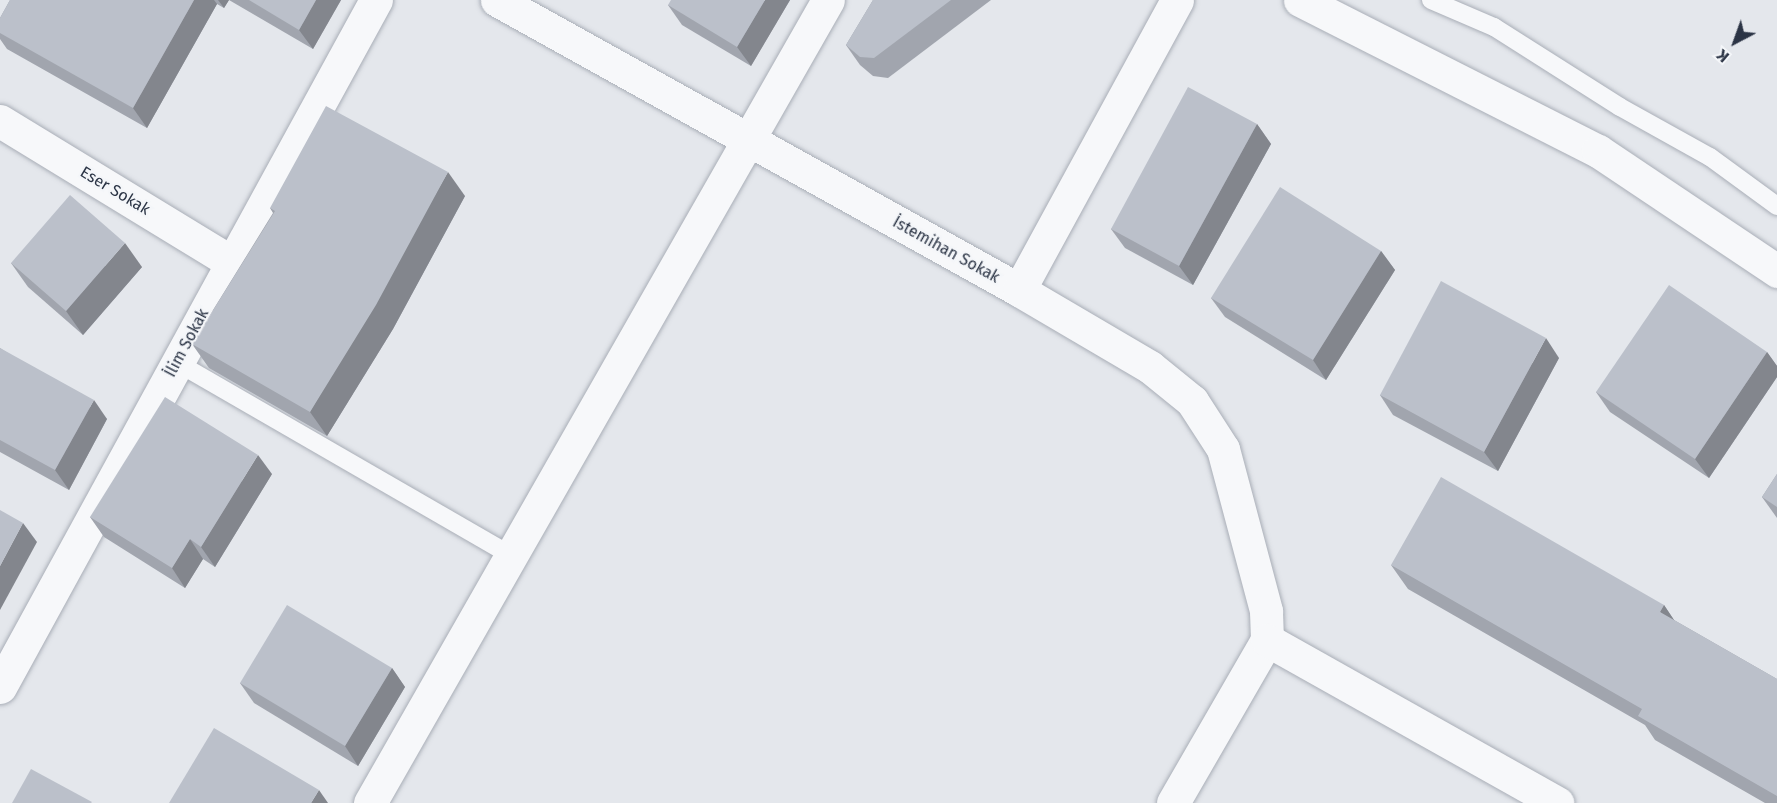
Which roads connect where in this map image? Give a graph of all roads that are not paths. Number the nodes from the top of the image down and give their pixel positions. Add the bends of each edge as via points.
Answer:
1 (376, 0) edge
2 (496, 0) edge
3 (828, 0) edge
4 (1177, 0) edge
5 (1299, 0) edge
6 (1431, 0) edge
7 (0, 121) edge
8 (747, 140) junction
9 (1777, 206) edge
10 (231, 262) junction
11 (1777, 271) edge
12 (1019, 290) junction
13 (176, 362) junction
14 (512, 556) junction
15 (1266, 625) junction
16 (0, 687) edge
17 (370, 803) edge
18 (1173, 803) edge
19 (1557, 803) edge

1 - 10 street, İlim Sokak
2 - 8 street, İstemihan Sokak
3 - 8 street
4 - 12 street
5 - 11 street via 1598,151
6 - 9 lane via 1494,27 1620,107 1710,157
7 - 10 street, Eser Sokak
8 - 12 street, İstemihan Sokak
8 - 14 street
10 - 13 street, İlim Sokak
12 - 15 street, İstemihan Sokak via 1150,367 1192,400 1223,449
13 - 14 lane
13 - 16 street, İlim Sokak
14 - 17 street
15 - 18 street
15 - 19 street

